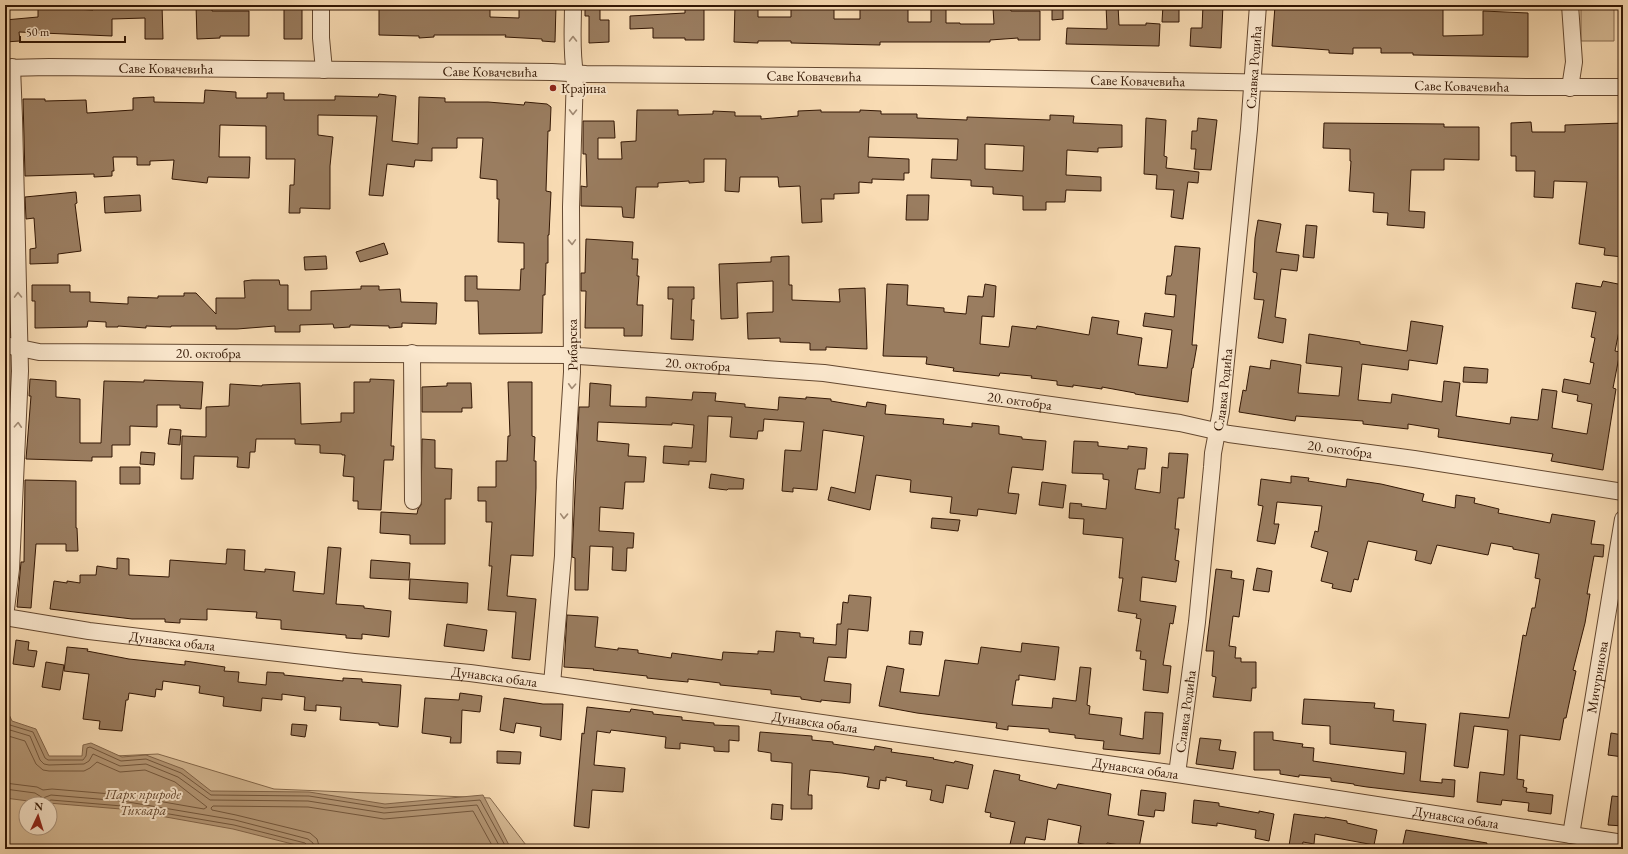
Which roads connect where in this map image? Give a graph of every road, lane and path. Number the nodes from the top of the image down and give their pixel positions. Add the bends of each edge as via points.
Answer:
1 (321, 5) edge
2 (573, 5) edge
3 (1258, 5) edge
4 (1570, 5) edge
5 (8, 68) edge
6 (324, 70) junction
7 (575, 73) junction
8 (1252, 83) junction
9 (1570, 88) junction
10 (1623, 88) edge
11 (12, 346) edge
12 (412, 353) junction
13 (572, 355) junction
14 (1217, 431) junction
15 (1623, 492) edge
16 (413, 501) dead end
17 (1623, 519) edge
18 (5, 617) edge
19 (552, 684) junction
20 (1177, 774) junction
21 (1571, 835) junction
22 (1623, 843) edge

1 - 6 street
7 -> 2 street, Рибарска via 572,57
3 - 8 street, Славка Родића
4 - 9 street via 1574,62
5 - 6 street, Саве Ковачевића
11 -> 5 street via 17,204
6 - 7 street, Саве Ковачевића
7 - 8 street, Саве Ковачевића
7 -> 13 street, Рибарска via 571,207
8 - 9 street, Саве Ковачевића
8 - 14 street, Славка Родића
9 - 10 street, Саве Ковачевића
11 - 12 street, 20. октобра via 39,352
18 -> 11 street via 11,569 20,371
12 - 13 street, 20. октобра
12 - 16 street
13 - 14 street, 20. октобра via 824,373
13 -> 19 street, Рибарска via 563,556
14 - 15 street, 20. октобра
14 - 20 street, Славка Родића
17 - 21 street, Мичуринова
18 - 19 street, Дунавска обала via 90,631
19 - 20 street, Дунавска обала
20 - 21 street, Дунавска обала
21 - 22 street, Дунавска обала

